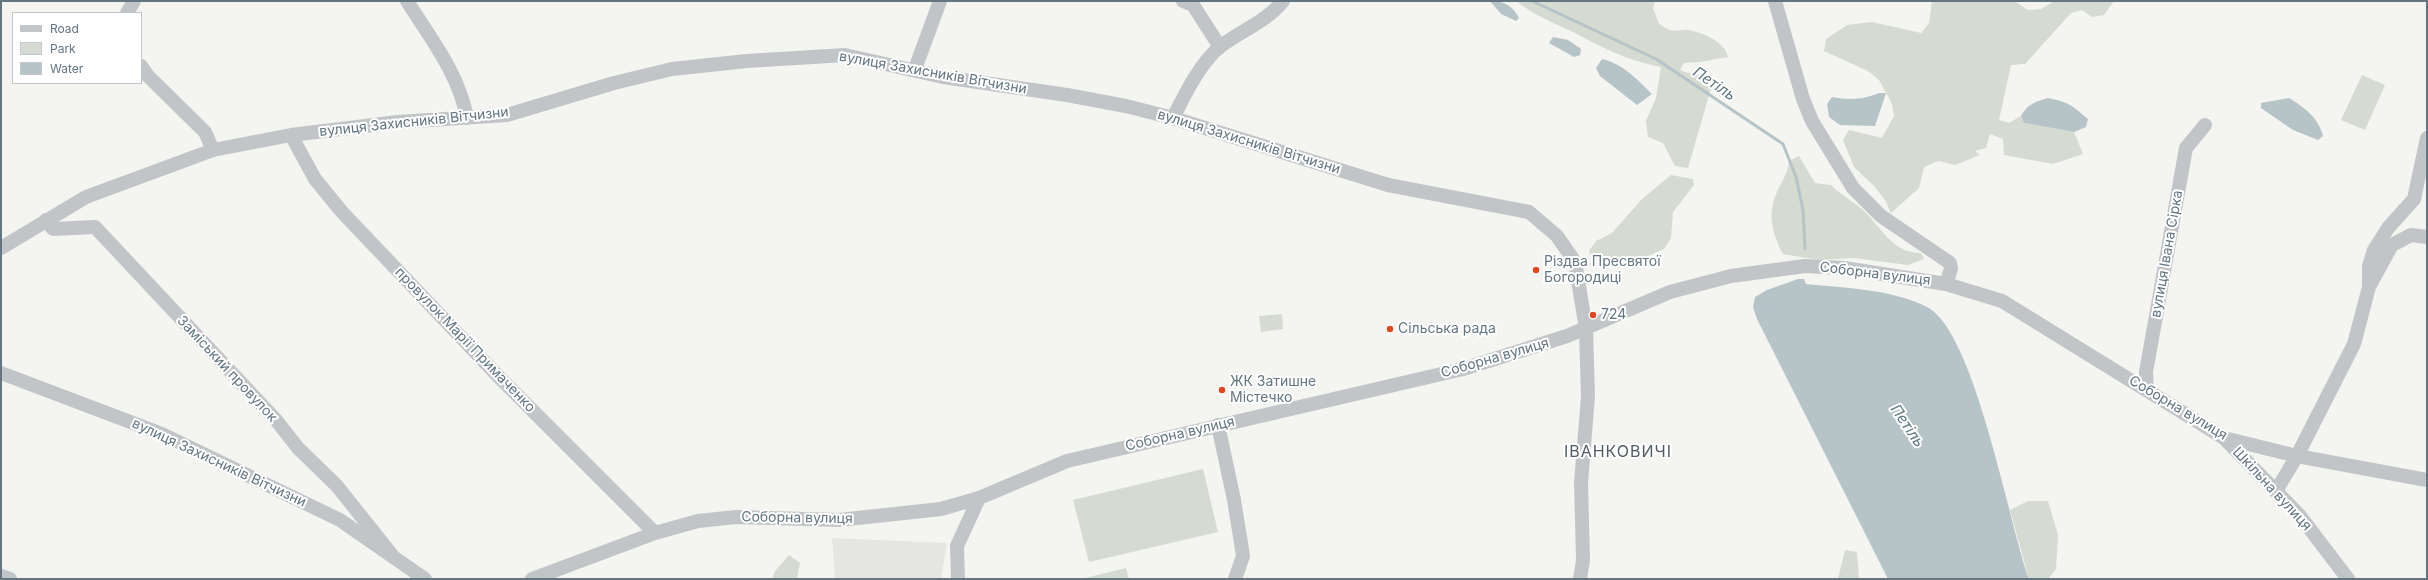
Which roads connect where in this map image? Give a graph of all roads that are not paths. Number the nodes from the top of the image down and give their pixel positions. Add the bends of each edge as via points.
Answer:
1 (134, 1) edge
2 (407, 1) edge
3 (940, 1) edge
4 (1183, 1) edge
5 (1283, 1) edge
6 (1775, 1) edge
7 (128, 12) edge
8 (1220, 47) junction
9 (142, 67) edge
10 (915, 69) junction
11 (467, 118) junction
12 (1173, 118) junction
13 (2204, 125) dead end
14 (291, 135) junction
15 (2427, 138) edge
16 (213, 150) junction
17 (46, 220) junction
18 (2427, 237) edge
19 (1, 248) edge
20 (1946, 284) junction
21 (2369, 287) junction
22 (1586, 329) junction
23 (1, 373) edge
24 (2147, 389) junction
25 (1218, 425) junction
26 (2224, 438) junction
27 (2297, 456) junction
28 (2427, 480) edge
29 (2276, 492) junction
30 (979, 498) junction
31 (655, 533) junction
32 (392, 555) junction
33 (1, 576) edge
34 (10, 579) edge
35 (424, 579) edge
36 (532, 579) edge
37 (958, 579) edge
38 (1235, 579) edge
39 (1580, 579) edge
40 (2348, 579) edge

1 - 7 street
2 - 11 street via 452,71 463,97
3 - 10 street
4 - 8 street via 1192,5
5 - 8 street via 1252,28
6 - 20 street via 1803,99 1816,128 1853,188 1881,216 1950,263 1951,269
8 - 12 street via 1198,74
9 - 16 street via 205,132
10 - 11 street, вулиця Захисників Вітчизни via 844,55 672,69 614,83 507,115
10 - 12 street, вулиця Захисників Вітчизни via 943,77 1067,95
11 - 14 street, вулиця Захисників Вітчизни via 398,122
12 - 22 street, вулиця Захисників Вітчизни via 1388,185 1529,212 1557,236 1575,262
13 - 24 street, вулиця Івана Сірка via 2186,148 2146,372
14 - 16 street, вулиця Захисників Вітчизни
14 - 31 street, провулок Марії Примаченко via 315,179 342,212 496,374
15 - 21 street via 2414,199 2388,228 2374,250 2369,266
16 - 17 street, вулиця Захисників Вітчизни via 86,197
17 - 19 street, вулиця Захисників Вітчизни
17 - 32 street, Заміський провулок via 53,229 95,227 276,420 298,448 337,486
18 - 21 street via 2411,235 2392,246
20 - 22 street, Соборна вулиця via 1844,268 1806,266 1731,276 1670,292 1640,303
20 - 24 street, Соборна вулиця via 2002,301
21 - 27 street via 2354,344
22 - 25 street, Соборна вулиця via 1463,369
22 - 39 street, вулиця Захисників Вітчизни via 1588,396 1581,483
23 - 32 street, вулиця Захисників Вітчизни via 162,434 340,520
24 - 26 street, Соборна вулиця
25 - 30 street, Соборна вулиця via 1067,461
25 - 38 street via 1243,556
26 - 27 street, Соборна вулиця
26 - 29 street, Шкільна вулиця
27 - 28 street, Соборна вулиця
27 - 29 street
29 - 40 street, Шкільна вулиця via 2300,516
30 - 31 street, Соборна вулиця via 941,509 900,514 839,520 736,517 698,521
30 - 37 street via 957,546
31 - 36 street, Соборна вулиця
32 - 35 street, вулиця Захисників Вітчизни
33 - 34 street

